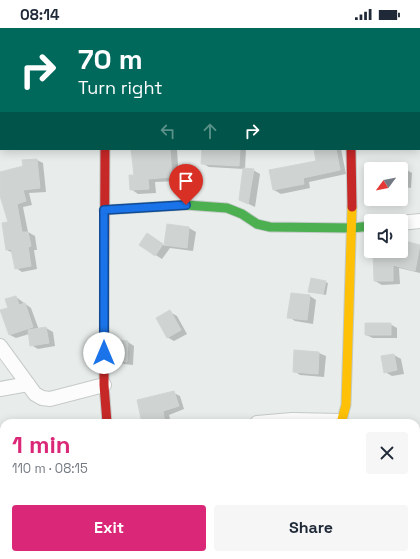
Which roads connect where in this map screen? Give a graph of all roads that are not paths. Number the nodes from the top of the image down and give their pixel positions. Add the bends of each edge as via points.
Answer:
1 (105, 150) edge
2 (351, 150) edge
3 (104, 210) junction
4 (420, 221) edge
5 (408, 222) edge
6 (364, 227) edge
7 (352, 228) junction
8 (0, 346) edge
9 (28, 384) junction
10 (104, 385) junction
11 (0, 388) edge
12 (107, 419) edge
13 (342, 419) edge

1 - 3 street
2 - 7 street
3 - 7 street via 186,205 227,208 257,224 270,227
3 - 10 street
4 - 5 street
6 - 7 street
7 - 13 street via 346,405
8 - 9 street
9 - 10 street via 35,394 42,398
9 - 11 street
10 - 12 street

